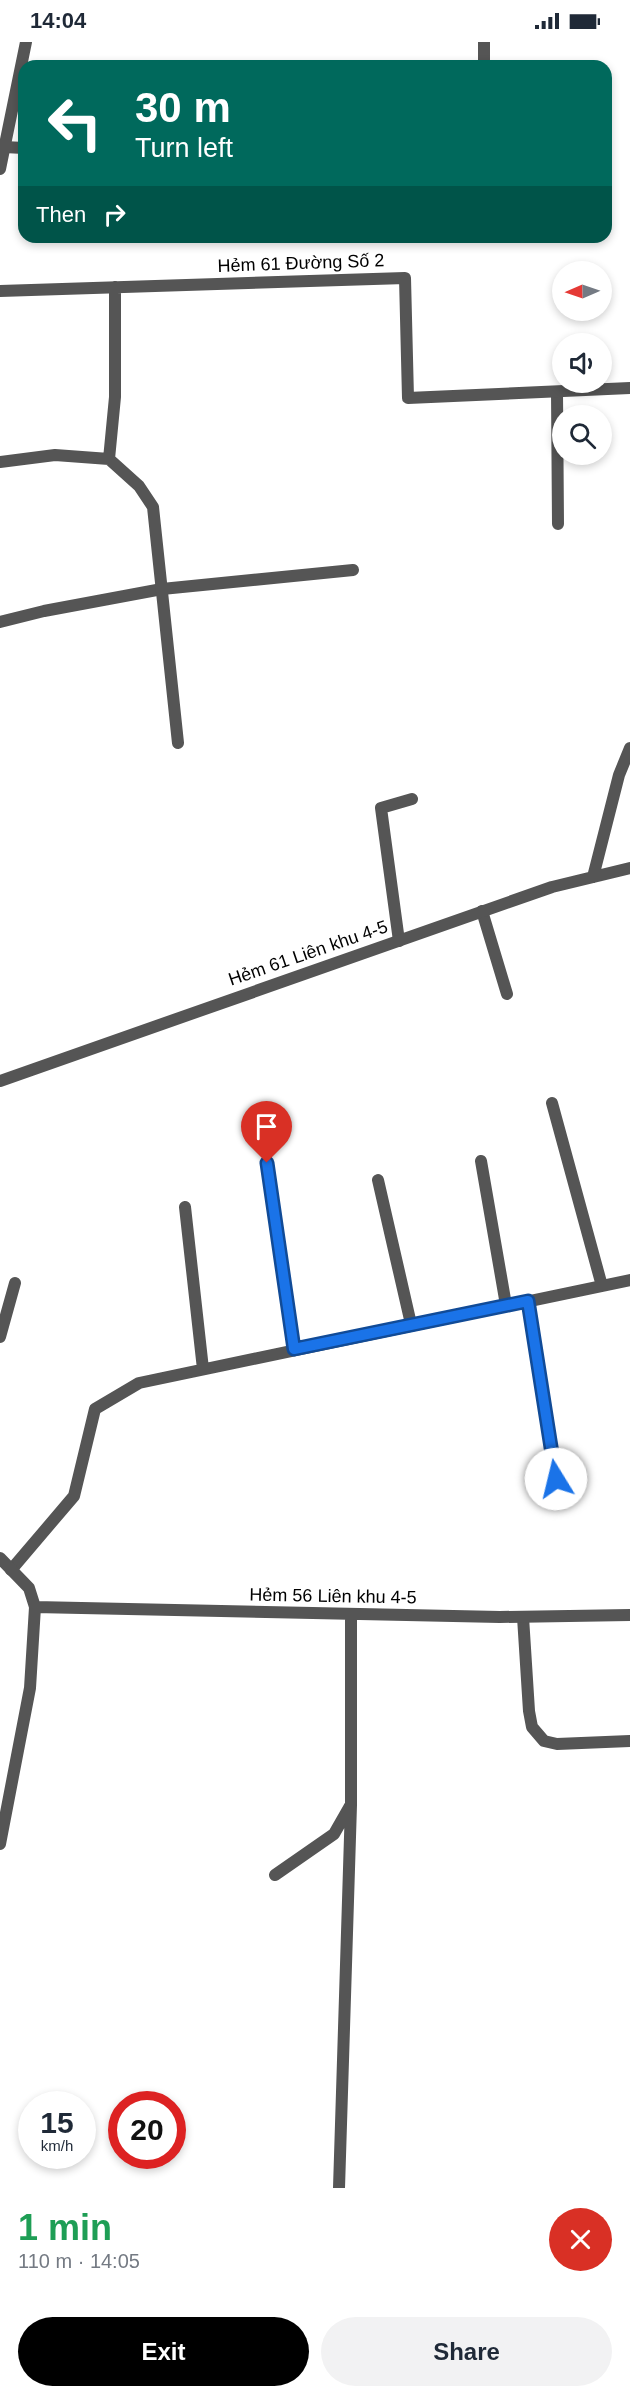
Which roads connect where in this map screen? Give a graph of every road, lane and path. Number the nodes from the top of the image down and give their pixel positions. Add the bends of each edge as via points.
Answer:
1 (26, 42) edge
2 (484, 42) edge
3 (22, 60) edge
4 (484, 60) edge
5 (18, 77) edge
6 (2, 147) edge
7 (18, 148) edge
8 (0, 169) edge
9 (115, 287) junction
10 (0, 291) edge
11 (630, 388) edge
12 (612, 389) edge
13 (552, 392) edge
14 (556, 393) edge
15 (109, 459) junction
16 (0, 462) edge
17 (558, 524) dead end
18 (353, 570) dead end
19 (162, 589) junction
20 (0, 622) edge
21 (178, 743) dead end
22 (630, 748) edge
23 (412, 799) dead end
24 (630, 868) edge
25 (593, 877) junction
26 (482, 911) junction
27 (399, 941) junction
28 (507, 994) dead end
29 (0, 1081) edge
30 (552, 1103) dead end
31 (481, 1161) dead end
32 (267, 1163) dead end
33 (378, 1180) dead end
34 (185, 1207) dead end
35 (630, 1280) edge
36 (15, 1283) dead end
37 (602, 1286) junction
38 (528, 1301) junction
39 (506, 1305) junction
40 (411, 1324) junction
41 (0, 1337) edge
42 (294, 1349) junction
43 (203, 1369) junction
44 (556, 1479) dead end
45 (0, 1558) edge
46 (11, 1570) junction
47 (35, 1607) junction
48 (351, 1614) junction
49 (630, 1616) edge
50 (523, 1617) junction
51 (630, 1741) edge
52 (351, 1805) junction
53 (0, 1844) edge
54 (275, 1875) dead end
55 (339, 2188) edge

1 - 3 street
2 - 4 street
5 - 6 street
6 - 7 street
6 - 8 street
9 - 10 street, Hẻm 61 Đường Số 2
9 - 13 street, Hẻm 61 Đường Số 2 via 405,278 408,399
9 - 15 street via 115,397
11 - 12 street, Hẻm 61 Đường Số 2
14 - 17 street
15 - 16 street via 55,455
15 - 19 street via 140,486 153,507
18 - 19 street
19 - 20 street
19 - 21 street
22 - 25 street
23 - 27 street via 381,808
24 - 25 street, Hẻm 61 Liên khu 4-5
25 - 26 street, Hẻm 61 Liên khu 4-5
26 - 27 street, Hẻm 61 Liên khu 4-5
26 - 28 street
27 - 29 street, Hẻm 61 Liên khu 4-5
30 - 37 street
31 - 39 street
32 - 42 street
33 - 40 street
34 - 43 street
35 - 37 street
36 - 41 street
37 - 38 street
38 - 39 street
38 - 44 street
39 - 40 street
40 - 42 street
42 - 43 street
43 - 46 street via 139,1383 95,1409 74,1496
45 - 46 street
46 - 47 street via 29,1588
47 - 48 street, Hẻm 56 Liên khu 4-5
47 - 53 street via 30,1688
48 - 50 street, Hẻm 56 Liên khu 4-5
48 - 52 street
49 - 50 street, Hẻm 56 Liên khu 4-5
50 - 51 street via 532,1727 544,1742
52 - 54 street via 334,1834
52 - 55 street

